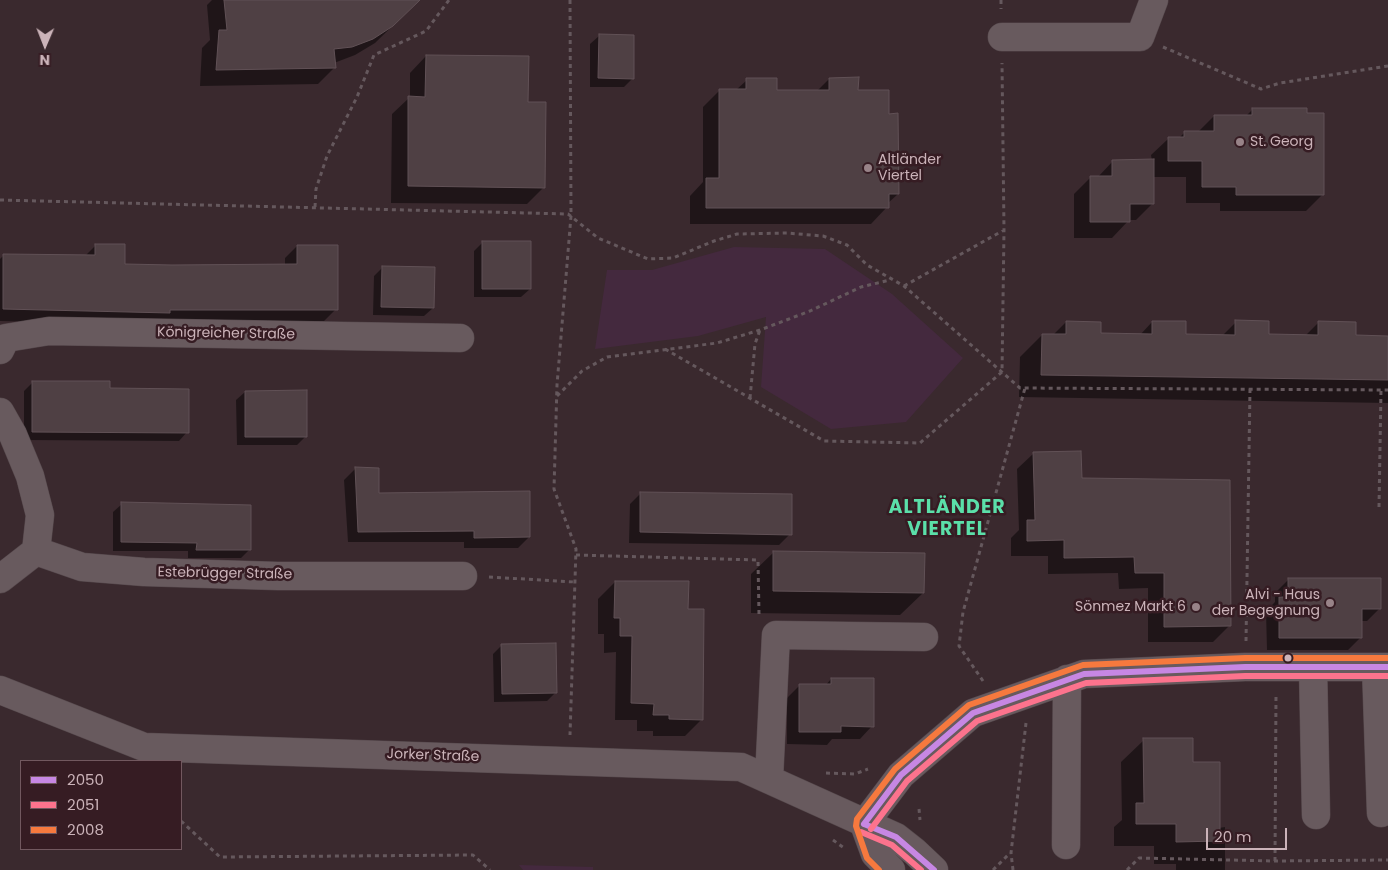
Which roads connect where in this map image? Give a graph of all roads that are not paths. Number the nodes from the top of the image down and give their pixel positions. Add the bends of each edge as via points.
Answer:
1 (1154, 0) edge
2 (1002, 38) road end
3 (460, 338) dead end
4 (0, 350) edge
5 (0, 412) edge
6 (36, 551) junction
7 (463, 576) road end
8 (0, 578) edge
9 (924, 637) dead end
10 (1313, 667) junction
11 (1382, 667) edge
12 (1067, 679) junction
13 (0, 690) edge
14 (770, 779) junction
15 (1381, 813) dead end
16 (1316, 815) dead end
17 (864, 824) junction
18 (1066, 845) dead end
19 (891, 870) edge
20 (934, 870) edge

1 - 2 street via 1140,37
3 - 4 street, Königreicher Straße via 49,332 6,338
5 - 6 street via 30,476 40,515
6 - 7 street, Estebrügger Straße via 82,567 144,572
6 - 8 street
9 - 14 street via 776,636
10 - 11 street
10 - 12 street via 1084,674
10 - 16 street
11 - 15 street
12 - 17 street via 973,712 902,775
12 - 18 street
13 - 14 street, Jorker Straße via 144,746 741,767
14 - 17 street, Jorker Straße
17 - 19 street via 875,854
17 - 20 street, Jorker Straße via 896,837

